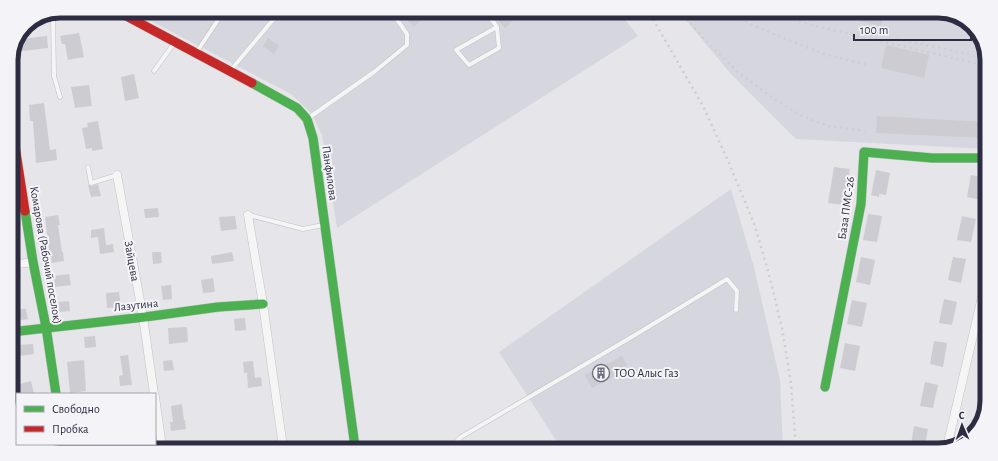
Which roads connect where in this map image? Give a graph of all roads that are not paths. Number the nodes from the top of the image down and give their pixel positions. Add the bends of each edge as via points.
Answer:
1 (53, 18) edge
2 (130, 18) edge
3 (219, 18) edge
4 (276, 18) edge
5 (396, 18) edge
6 (491, 18) edge
7 (497, 27) junction
8 (175, 42) junction
9 (196, 53) junction
10 (154, 71) dead end
11 (230, 71) junction
12 (60, 97) dead end
13 (307, 119) junction
14 (980, 158) edge
15 (18, 165) edge
16 (88, 167) dead end
17 (117, 176) joint
18 (248, 215) joint
19 (326, 224) junction
20 (33, 262) junction
21 (18, 264) edge
22 (263, 304) junction
23 (980, 305) edge
24 (736, 310) dead end
25 (142, 317) junction
26 (46, 327) junction
27 (18, 331) edge
28 (825, 387) dead end
29 (56, 393) edge
30 (154, 393) edge
31 (156, 404) edge
32 (948, 442) edge
33 (161, 443) edge
34 (282, 443) edge
35 (353, 443) edge
36 (455, 443) edge

1 - 12 lane via 54,76
2 - 8 street, Панфилова
3 - 9 lane
4 - 11 lane
5 - 13 lane via 407,34 407,45 374,72
6 - 7 lane
7 - 7 lane via 499,48 469,65 456,50
8 - 9 street, Панфилова
8 - 10 lane
9 - 11 street, Панфилова
11 - 13 street, Панфилова via 297,108
13 - 19 street, Панфилова via 313,138
14 - 28 street, База ПМС-26 via 932,158 864,152 860,204
15 - 20 street, Комарова (Рабочий поселок)
16 - 17 lane via 91,182
17 - 25 street, Зайцева
18 - 19 lane via 303,229
18 - 22 street
19 - 35 street, Панфилова
20 - 21 street
20 - 26 street, Комарова (Рабочий поселок)
22 - 25 street, Лазутина via 242,304
22 - 34 street
23 - 32 street
24 - 36 lane via 737,291 728,279
25 - 26 street, Лазутина
25 - 30 street, Зайцева
26 - 27 street, Лазутина
26 - 29 street, Комарова (Рабочий поселок)
31 - 33 street

